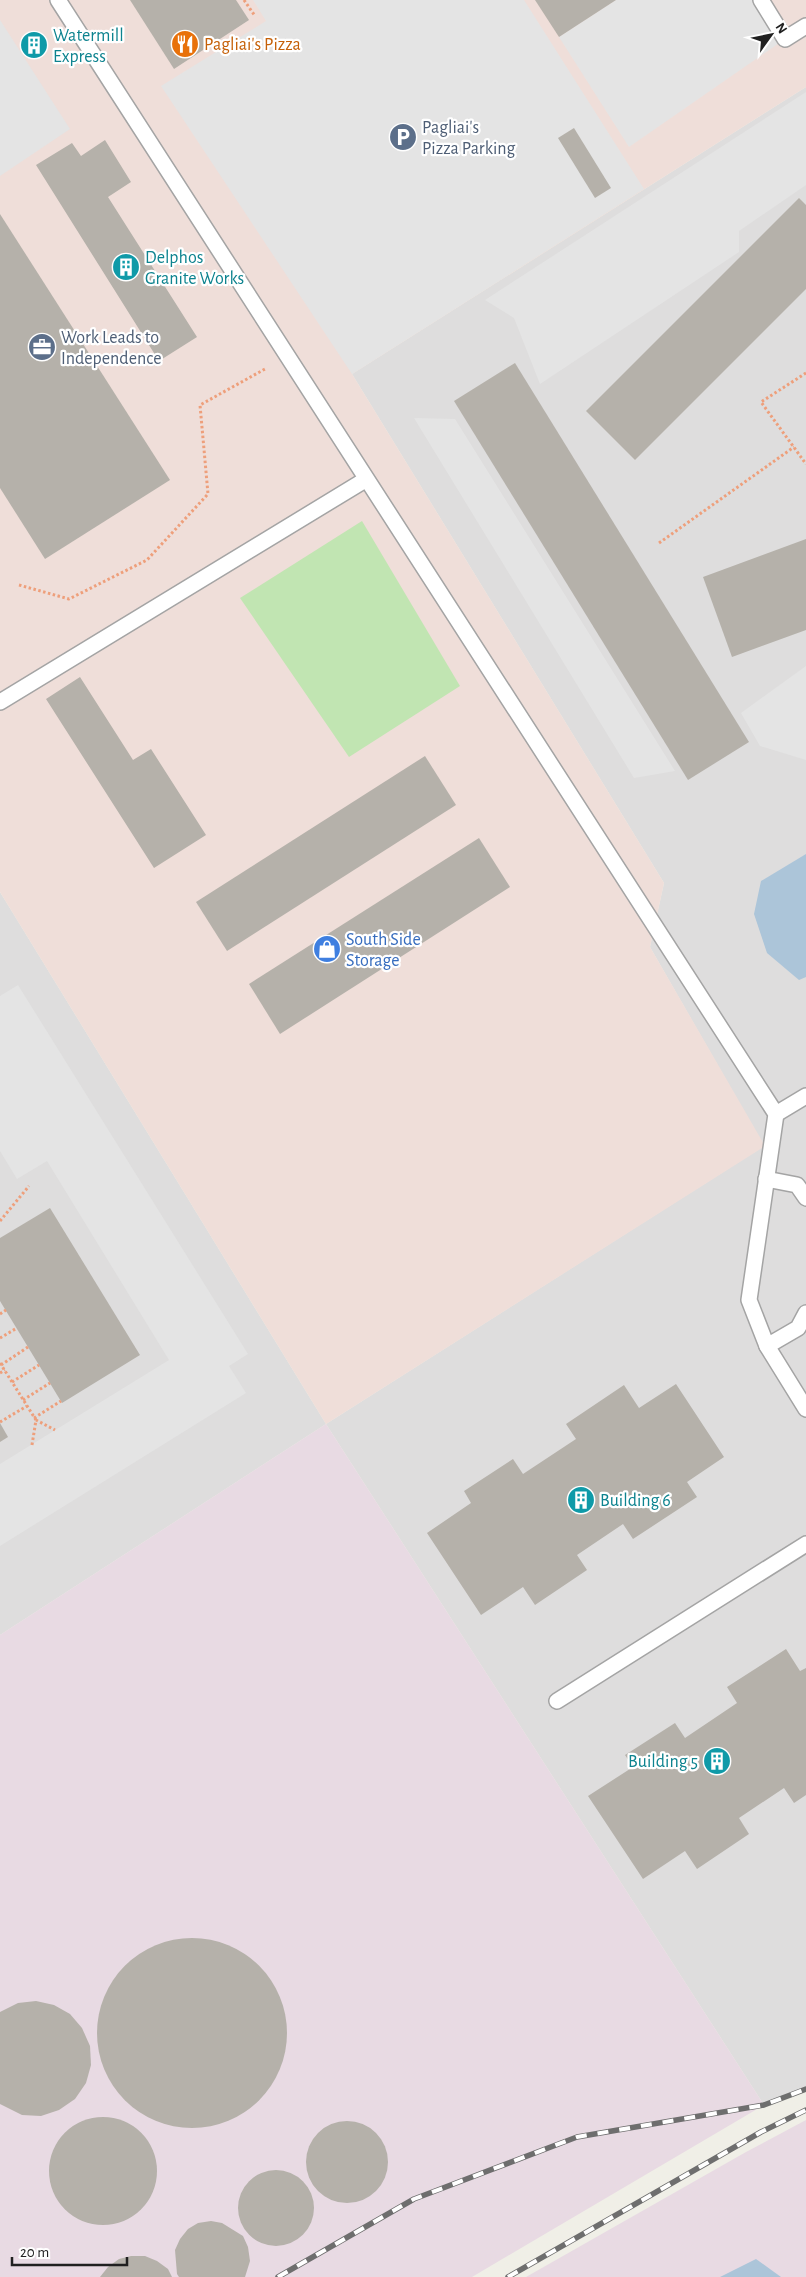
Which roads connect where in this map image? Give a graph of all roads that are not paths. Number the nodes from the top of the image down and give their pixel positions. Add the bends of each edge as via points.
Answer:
1 (58, 0) edge
2 (761, 0) edge
3 (806, 26) edge
4 (365, 480) junction
5 (0, 702) edge
6 (806, 1096) edge
7 (776, 1114) junction
8 (766, 1179) junction
9 (806, 1198) edge
10 (806, 1313) edge
11 (767, 1346) junction
12 (806, 1409) edge
13 (806, 1544) edge
14 (557, 1700) dead end

1 - 4 lane
2 - 3 lane via 786,39
4 - 5 lane
4 - 7 lane
6 - 7 lane
7 - 8 lane
8 - 9 lane via 797,1185
8 - 11 lane via 749,1300
10 - 11 lane via 798,1328
11 - 12 lane
13 - 14 lane

